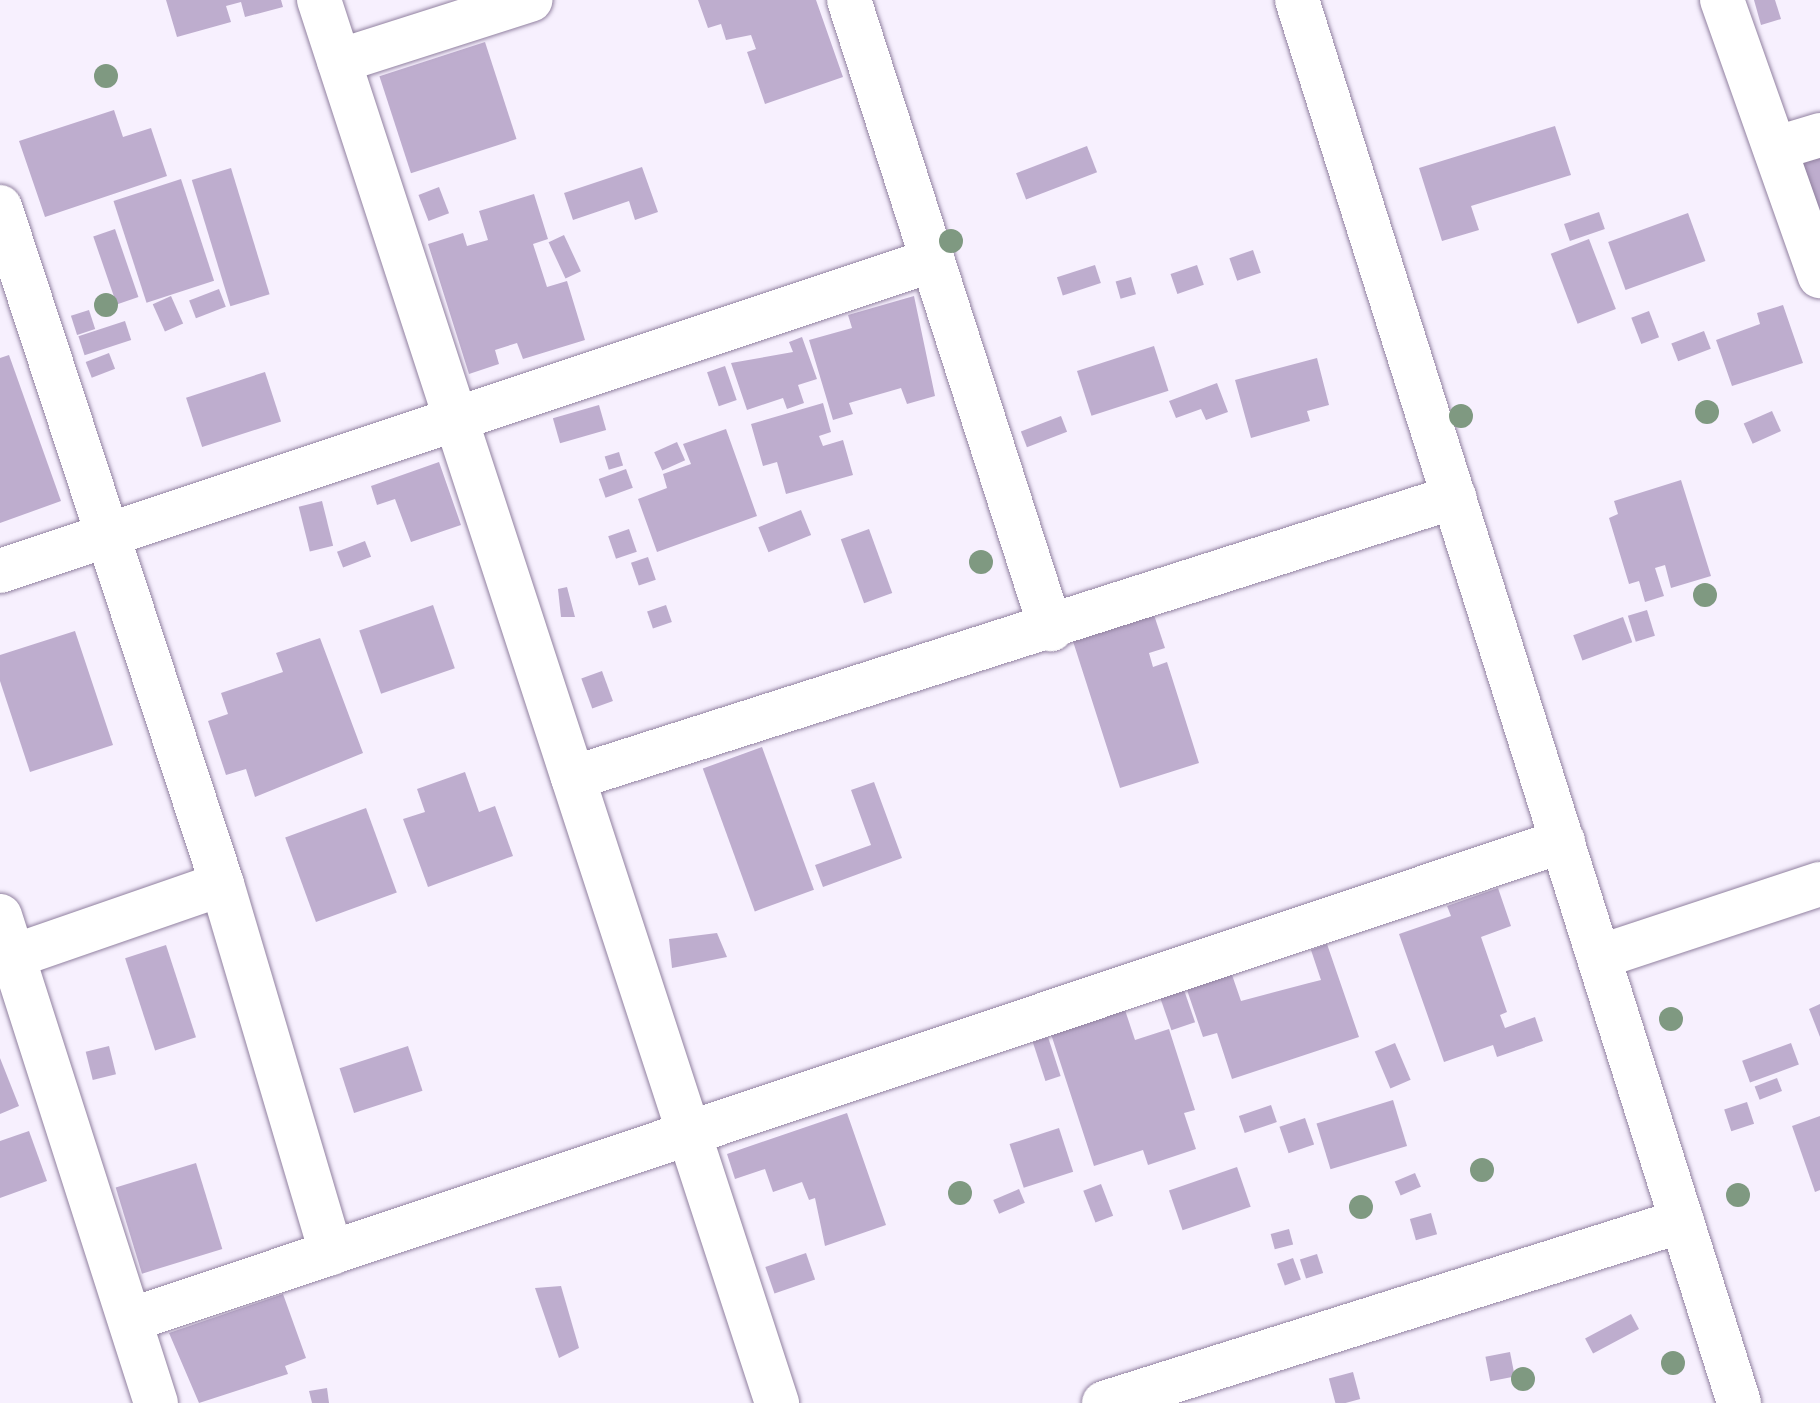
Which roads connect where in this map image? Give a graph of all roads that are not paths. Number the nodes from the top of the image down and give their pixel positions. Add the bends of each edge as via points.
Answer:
1 (319, 0) edge
2 (530, 0) edge
3 (849, 0) edge
4 (1297, 0) edge
5 (1722, 0) edge
6 (339, 61) junction
7 (1820, 135) edge
8 (1777, 148) junction
9 (0, 207) edge
10 (933, 260) junction
11 (1820, 276) edge
12 (457, 420) junction
13 (1454, 497) junction
14 (108, 536) junction
15 (0, 571) edge
16 (1051, 629) junction
17 (573, 778) junction
18 (1563, 841) junction
19 (222, 884) junction
20 (1820, 884) edge
21 (0, 916) edge
22 (1599, 957) junction
23 (7, 959) edge
24 (689, 1133) junction
25 (1682, 1221) junction
26 (331, 1253) junction
27 (130, 1320) junction
28 (156, 1403) edge
29 (777, 1403) edge
30 (1104, 1403) edge
31 (1739, 1403) edge

1 - 6 street
2 - 6 street
3 - 10 street
4 - 13 street
5 - 8 street
6 - 12 street
7 - 8 street
8 - 11 street
9 - 14 street
10 - 12 street
10 - 16 street
12 - 14 street
12 - 17 street
13 - 16 street
13 - 18 street
14 - 15 street
14 - 19 street
16 - 17 street
17 - 24 street
18 - 22 street
18 - 24 street
19 - 23 street
19 - 26 street
20 - 22 street
21 - 23 street
22 - 25 street
23 - 27 street
24 - 26 street
24 - 29 street
25 - 30 street
25 - 31 street
26 - 27 street
27 - 28 street

